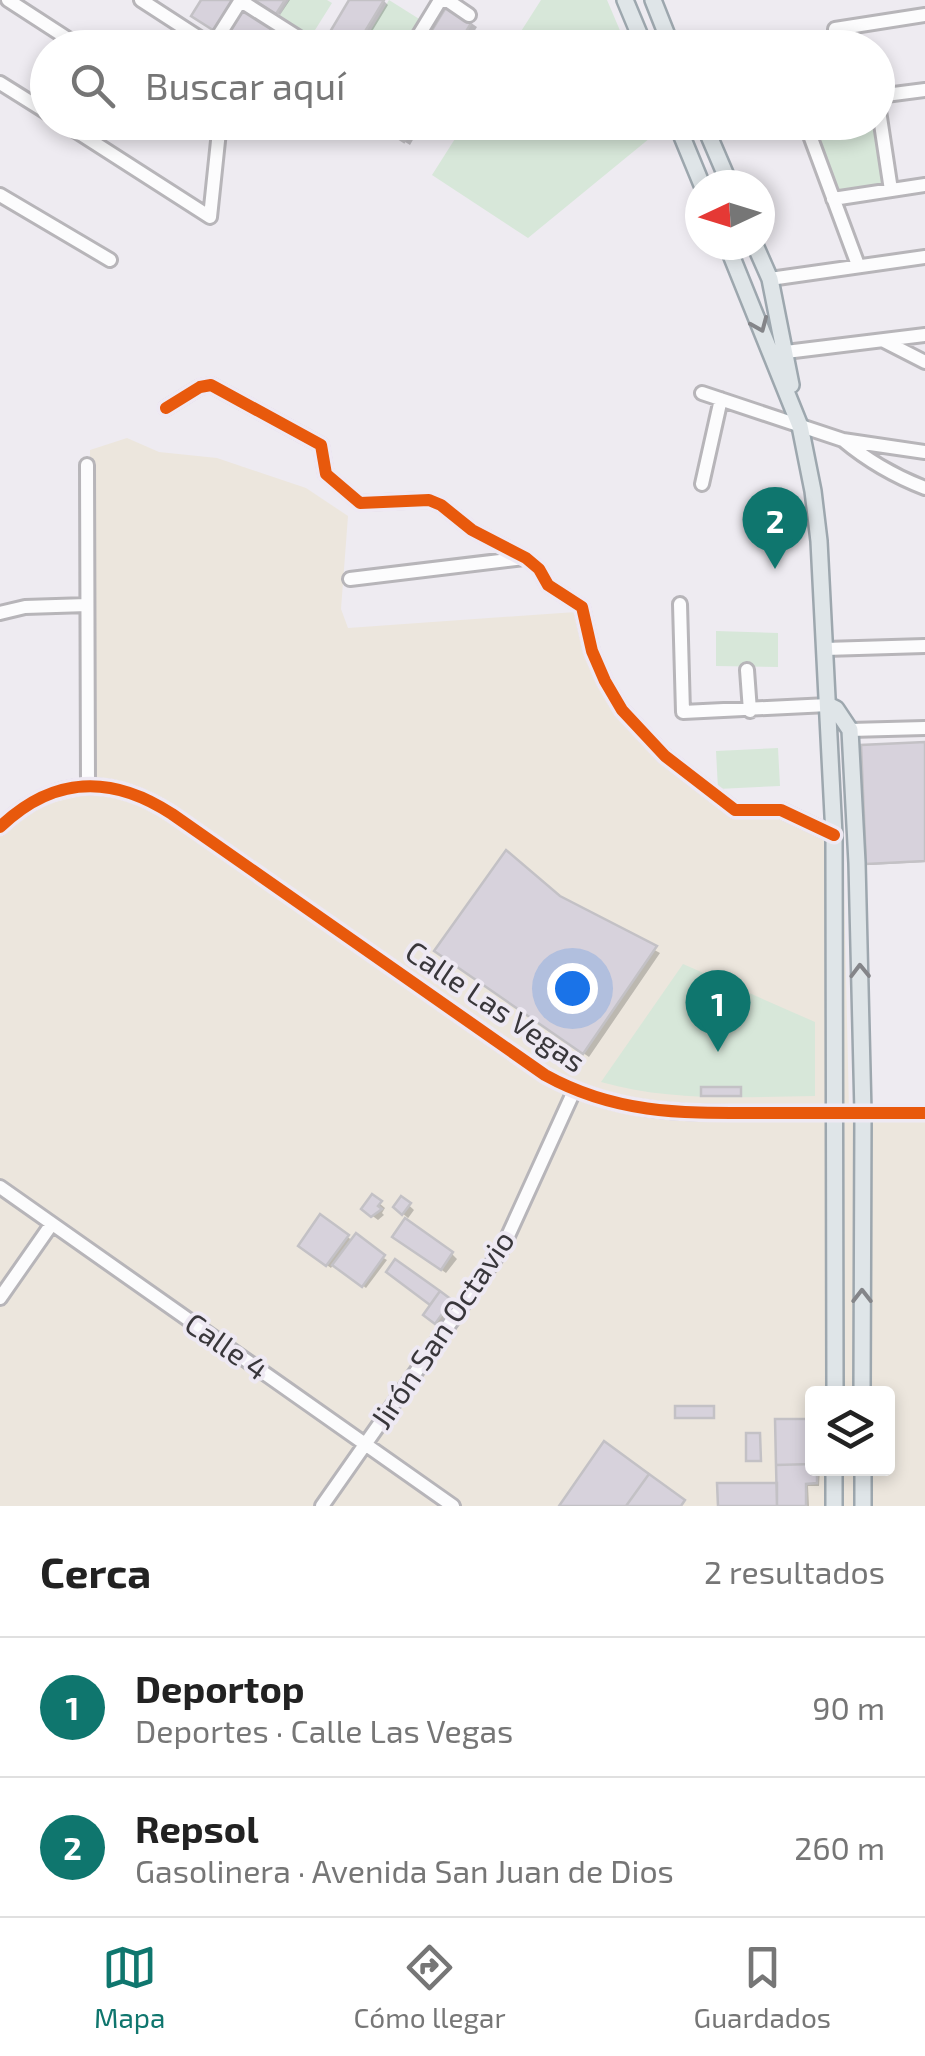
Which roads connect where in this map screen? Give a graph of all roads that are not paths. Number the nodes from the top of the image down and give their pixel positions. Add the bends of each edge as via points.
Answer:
1 (6, 0) edge
2 (141, 0) edge
3 (241, 0) edge
4 (625, 0) edge
5 (653, 0) edge
6 (0, 10) edge
7 (925, 14) edge
8 (470, 15) dead end
9 (835, 29) dead end
10 (54, 30) edge
11 (197, 30) edge
12 (223, 30) edge
13 (287, 30) edge
14 (422, 30) edge
15 (638, 30) edge
16 (665, 30) edge
17 (0, 82) edge
18 (925, 90) edge
19 (895, 94) edge
20 (30, 101) edge
21 (90, 140) edge
22 (218, 140) edge
23 (683, 140) edge
24 (711, 140) edge
25 (812, 140) edge
26 (883, 140) edge
27 (696, 170) edge
28 (724, 170) edge
29 (925, 185) edge
30 (891, 190) junction
31 (0, 195) edge
32 (833, 199) junction
33 (925, 257) edge
34 (110, 260) dead end
35 (733, 260) edge
36 (762, 260) edge
37 (858, 265) junction
38 (770, 279) junction
39 (925, 335) edge
40 (884, 341) junction
41 (786, 352) junction
42 (925, 362) edge
43 (702, 393) dead end
44 (721, 399) junction
45 (793, 404) junction
46 (166, 408) dead end
47 (800, 426) junction
48 (843, 440) junction
49 (925, 452) edge
50 (87, 465) dead end
51 (702, 484) dead end
52 (925, 488) edge
53 (526, 558) junction
54 (350, 579) dead end
55 (680, 604) dead end
56 (88, 605) junction
57 (0, 612) edge
58 (925, 646) edge
59 (825, 649) junction
60 (747, 670) dead end
61 (828, 706) junction
62 (750, 711) junction
63 (925, 728) edge
64 (850, 730) junction
65 (88, 786) junction
66 (0, 827) edge
67 (834, 836) junction
68 (574, 1091) junction
69 (837, 1113) junction
70 (863, 1113) junction
71 (925, 1114) edge
72 (0, 1187) edge
73 (52, 1225) junction
74 (0, 1298) edge
75 (835, 1386) edge
76 (862, 1386) edge
77 (365, 1444) junction
78 (834, 1476) edge
79 (862, 1476) edge
80 (322, 1506) edge
81 (453, 1506) edge
82 (834, 1506) edge
83 (862, 1506) edge

1 - 6 street
1 - 10 street
2 - 11 street
3 - 12 street
3 - 13 street
4 - 15 main road
5 - 16 main road
7 - 9 street
8 - 14 street via 446,0
17 - 20 street
18 - 19 street
21 - 22 street via 210,218
23 - 27 main road
24 - 28 main road
25 - 32 street
26 - 30 street
29 - 30 street
30 - 32 street
31 - 34 street
32 - 37 street
33 - 37 street
35 -> 45 main road
36 - 38 main road
37 - 38 street
38 - 41 main road
39 - 40 street
40 - 41 street
40 - 42 street
41 - 45 main road
43 - 44 street
44 - 47 street
44 - 51 street
45 - 47 main road
46 - 53 street via 212,385 321,445 326,474 360,503 429,500
47 - 48 street
47 - 59 main road via 814,490
48 - 49 street
48 - 52 street
50 - 56 street
53 - 54 street
53 - 67 street via 548,585 582,607 605,681 665,756 735,810 781,810
55 - 62 street via 683,712
56 - 57 street
56 - 65 street
58 - 59 street
59 - 61 main road
60 - 62 street
61 - 62 street
61 - 64 main road
61 - 67 main road
63 - 64 street
70 -> 64 main road
65 - 66 street via 22,806
65 - 68 street, Calle Las Vegas via 123,789 155,802
67 - 69 main road
68 - 69 street, Calle Las Vegas via 653,1110
68 - 77 street, Jirón San Octavio via 502,1249
69 - 70 street, Calle Las Vegas
69 - 75 main road
70 - 71 street, Calle Las Vegas
76 -> 70 main road
72 - 73 street, Calle 4
73 - 74 street
73 - 77 street, Calle 4
77 - 80 street, Jirón San Octavio
77 - 81 street, Calle 4
78 - 82 main road
79 - 83 main road

